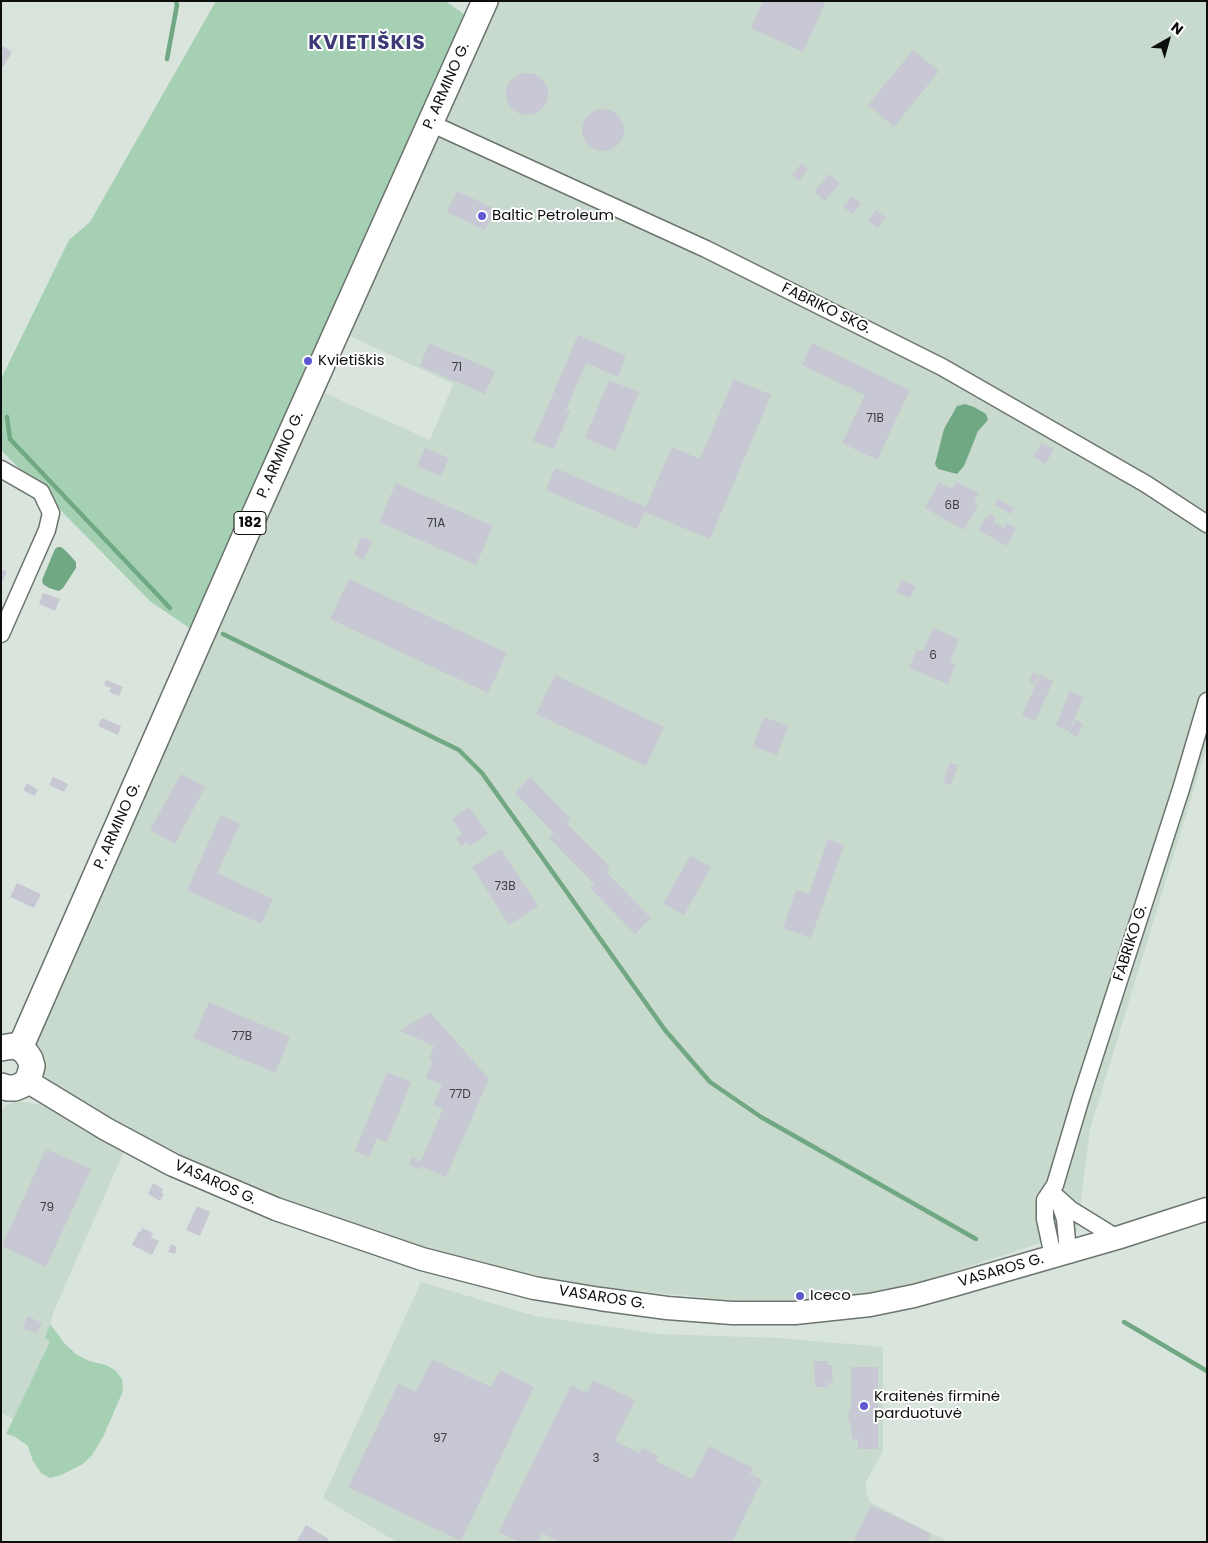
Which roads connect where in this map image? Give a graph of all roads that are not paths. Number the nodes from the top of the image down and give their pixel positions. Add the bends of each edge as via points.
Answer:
1 (480, 3) edge
2 (430, 122) junction
3 (1, 469) edge
4 (1207, 524) edge
5 (1, 634) edge
6 (1207, 701) edge
7 (11, 1048) edge
8 (27, 1081) junction
9 (1, 1087) edge
10 (1057, 1192) junction
11 (1207, 1209) edge
12 (1117, 1238) junction
13 (1061, 1254) junction

1 - 2 main road, P. ARMINO G. / 182
2 - 4 street, FABRIKO SKG. via 706,249 942,367 1146,484
2 - 7 main road, P. ARMINO G. / 182
3 - 5 street via 41,492 51,513 47,530
6 - 10 street, FABRIKO G. via 1081,1098
7 - 8 main road, P. ARMINO G. / 182 via 26,1053 30,1059 32,1066
8 - 9 main road via 15,1088
8 - 13 street, VASAROS G. via 173,1165 276,1209 422,1259 534,1288 667,1308 795,1313 870,1305 914,1296
10 - 12 street via 1070,1209
10 - 13 street, FABRIKO G. via 1045,1200 1045,1219
11 - 12 street, VASAROS G.
12 - 13 street, VASAROS G.

